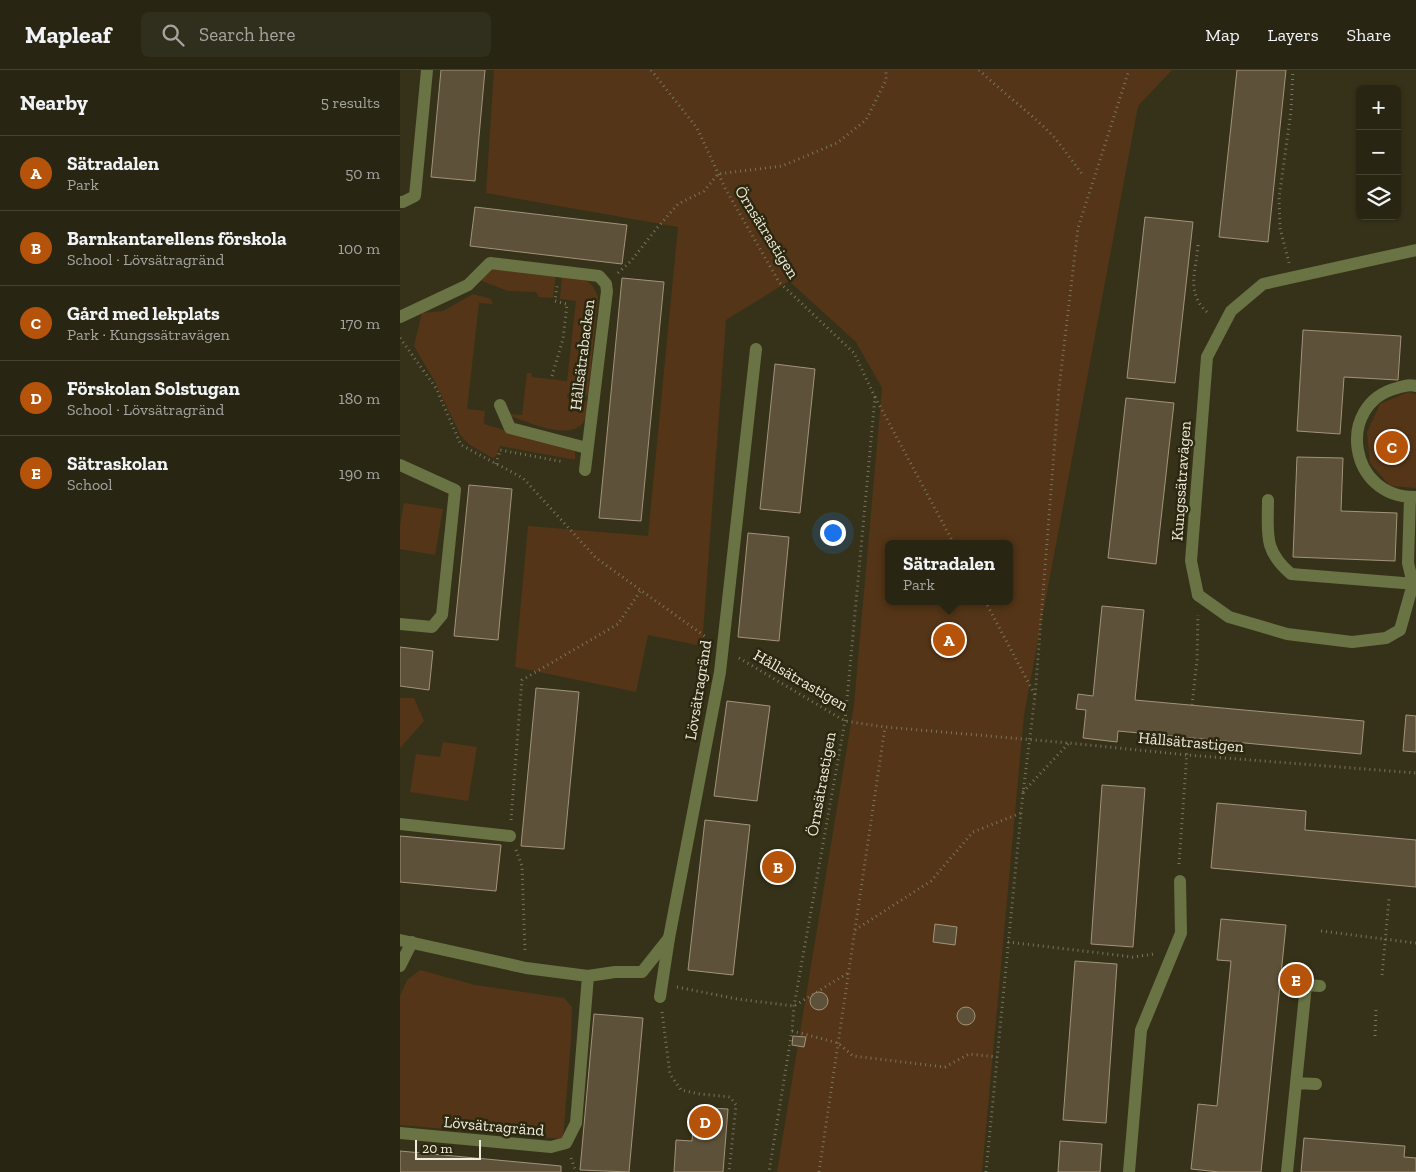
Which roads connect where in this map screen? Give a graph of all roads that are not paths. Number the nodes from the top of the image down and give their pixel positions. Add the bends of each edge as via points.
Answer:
1 (427, 70) edge
2 (400, 202) edge
3 (1416, 250) edge
4 (400, 317) edge
5 (756, 349) dead end
6 (1416, 386) edge
7 (500, 405) dead end
8 (588, 448) junction
9 (400, 465) edge
10 (585, 465) road end
11 (1413, 497) edge
12 (1268, 500) dead end
13 (1415, 584) edge
14 (400, 624) edge
15 (400, 824) edge
16 (510, 836) road end
17 (1180, 881) road end
18 (669, 938) junction
19 (406, 941) edge
20 (400, 966) edge
21 (588, 976) junction
22 (1320, 986) dead end
23 (660, 997) road end
24 (1296, 1083) junction
25 (1316, 1084) dead end
26 (400, 1133) edge
27 (1129, 1172) edge
28 (1287, 1172) edge

1 - 2 street via 415,196
3 - 13 street, Kungssätravägen via 1263,284 1231,311 1207,357 1191,561 1198,595 1229,617 1287,634 1352,642 1386,638 1400,630
4 - 8 street, Hållsätrabacken via 468,285 490,263 599,276 606,284
5 - 18 street, Lövsätragränd via 720,672
6 - 11 street via 1388,390 1369,405 1358,426 1357,449 1365,472 1381,488 1403,497
7 - 8 street via 510,428
8 - 10 street, Hållsätrabacken
9 - 14 street via 455,490 442,615 432,627
11 - 13 street via 1408,563
12 - 13 street via 1268,540 1272,553 1291,574
15 - 16 street
17 - 27 street via 1181,933 1141,1030
18 - 21 street, Lövsätragränd via 642,972
18 - 23 street
19 - 20 street, Lövsätragränd
19 - 21 street, Lövsätragränd via 526,968
21 - 26 street, Lövsätragränd via 576,1123 566,1143 551,1147
22 - 24 street via 1306,985
24 - 25 street
24 - 28 street

